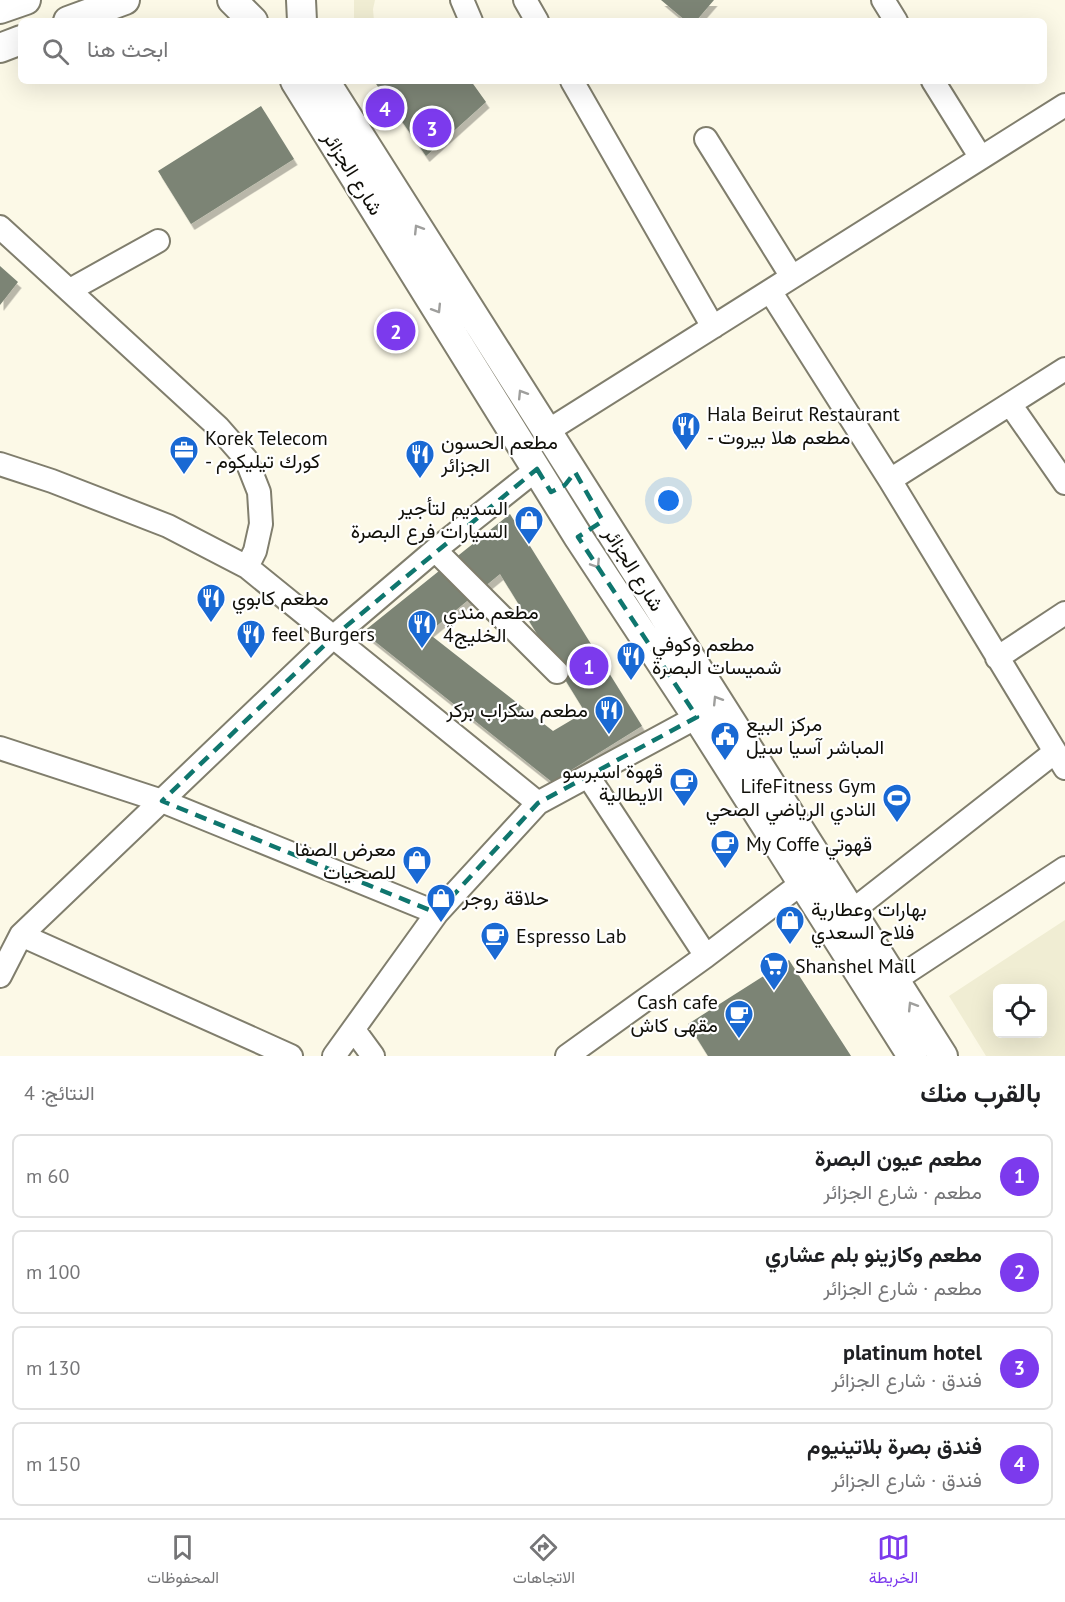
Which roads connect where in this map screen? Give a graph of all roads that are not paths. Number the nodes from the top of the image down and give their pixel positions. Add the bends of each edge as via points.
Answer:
1 (26, 0) edge
2 (124, 0) edge
3 (232, 0) edge
4 (301, 0) edge
5 (462, 0) edge
6 (525, 0) edge
7 (883, 0) edge
8 (0, 9) edge
9 (76, 18) edge
10 (250, 18) edge
11 (302, 18) edge
12 (470, 18) edge
13 (535, 18) edge
14 (894, 18) edge
15 (18, 41) edge
16 (0, 48) edge
17 (297, 84) edge
18 (327, 84) edge
19 (574, 84) edge
20 (935, 84) edge
21 (1065, 105) edge
22 (706, 139) dead end
23 (981, 158) junction
24 (0, 227) edge
25 (158, 241) dead end
26 (792, 277) junction
27 (70, 290) junction
28 (770, 291) junction
29 (714, 327) junction
30 (1065, 369) edge
31 (1010, 404) junction
32 (546, 432) junction
33 (0, 464) edge
34 (574, 472) junction
35 (543, 479) junction
36 (890, 480) junction
37 (1065, 483) edge
38 (603, 521) junction
39 (579, 538) junction
40 (435, 550) junction
41 (247, 567) junction
42 (1065, 614) edge
43 (333, 636) junction
44 (997, 658) junction
45 (557, 672) dead end
46 (697, 717) junction
47 (0, 748) edge
48 (1060, 760) edge
49 (588, 776) junction
50 (162, 801) junction
51 (538, 803) junction
52 (1065, 868) edge
53 (802, 883) junction
54 (852, 911) junction
55 (437, 913) junction
56 (21, 935) junction
57 (706, 956) junction
58 (0, 976) edge
59 (895, 980) junction
60 (354, 1030) junction
61 (291, 1056) edge
62 (334, 1056) edge
63 (373, 1056) edge
64 (567, 1056) edge
65 (912, 1056) edge
66 (943, 1056) edge

1 - 8 main road
2 - 9 main road
3 - 10 main road
4 - 11 main road
5 - 12 street
6 - 13 street
7 - 14 street
15 - 16 main road
17 -> 35 main road, شارع الجزائر
32 -> 18 main road, شارع الجزائر
19 - 29 street
20 - 23 street
21 - 23 street
22 - 26 street
23 - 26 street
24 - 27 street
25 - 27 street
26 - 28 street
27 - 41 street via 218,427 246,459 259,492 261,524
28 - 29 street
28 - 36 street
29 - 32 street
30 - 31 street
31 - 36 street
31 - 37 street
32 - 34 main road, شارع الجزائر
33 - 41 street via 168,526
34 - 35 main road via 565,485
34 - 38 main road, شارع الجزائر
35 - 39 main road, شارع الجزائر
35 - 40 street
36 - 44 street
38 - 39 main road via 589,527
54 -> 38 main road, شارع الجزائر
39 -> 46 main road, شارع الجزائر
40 - 43 street
40 - 45 street
41 - 43 street
42 - 44 street
43 - 50 street
43 - 51 street
44 - 48 street
46 - 49 street
46 - 53 main road, شارع الجزائر
47 - 50 street
48 - 54 street
49 - 51 street
49 - 57 street
50 - 55 street
50 - 56 street
51 - 55 street
52 - 59 street
53 - 57 street
53 - 65 main road, شارع الجزائر
54 - 59 main road, شارع الجزائر
55 - 60 street
56 - 58 street
56 - 61 street
57 - 64 street
66 -> 59 main road, شارع الجزائر
60 - 62 street
60 - 63 street

